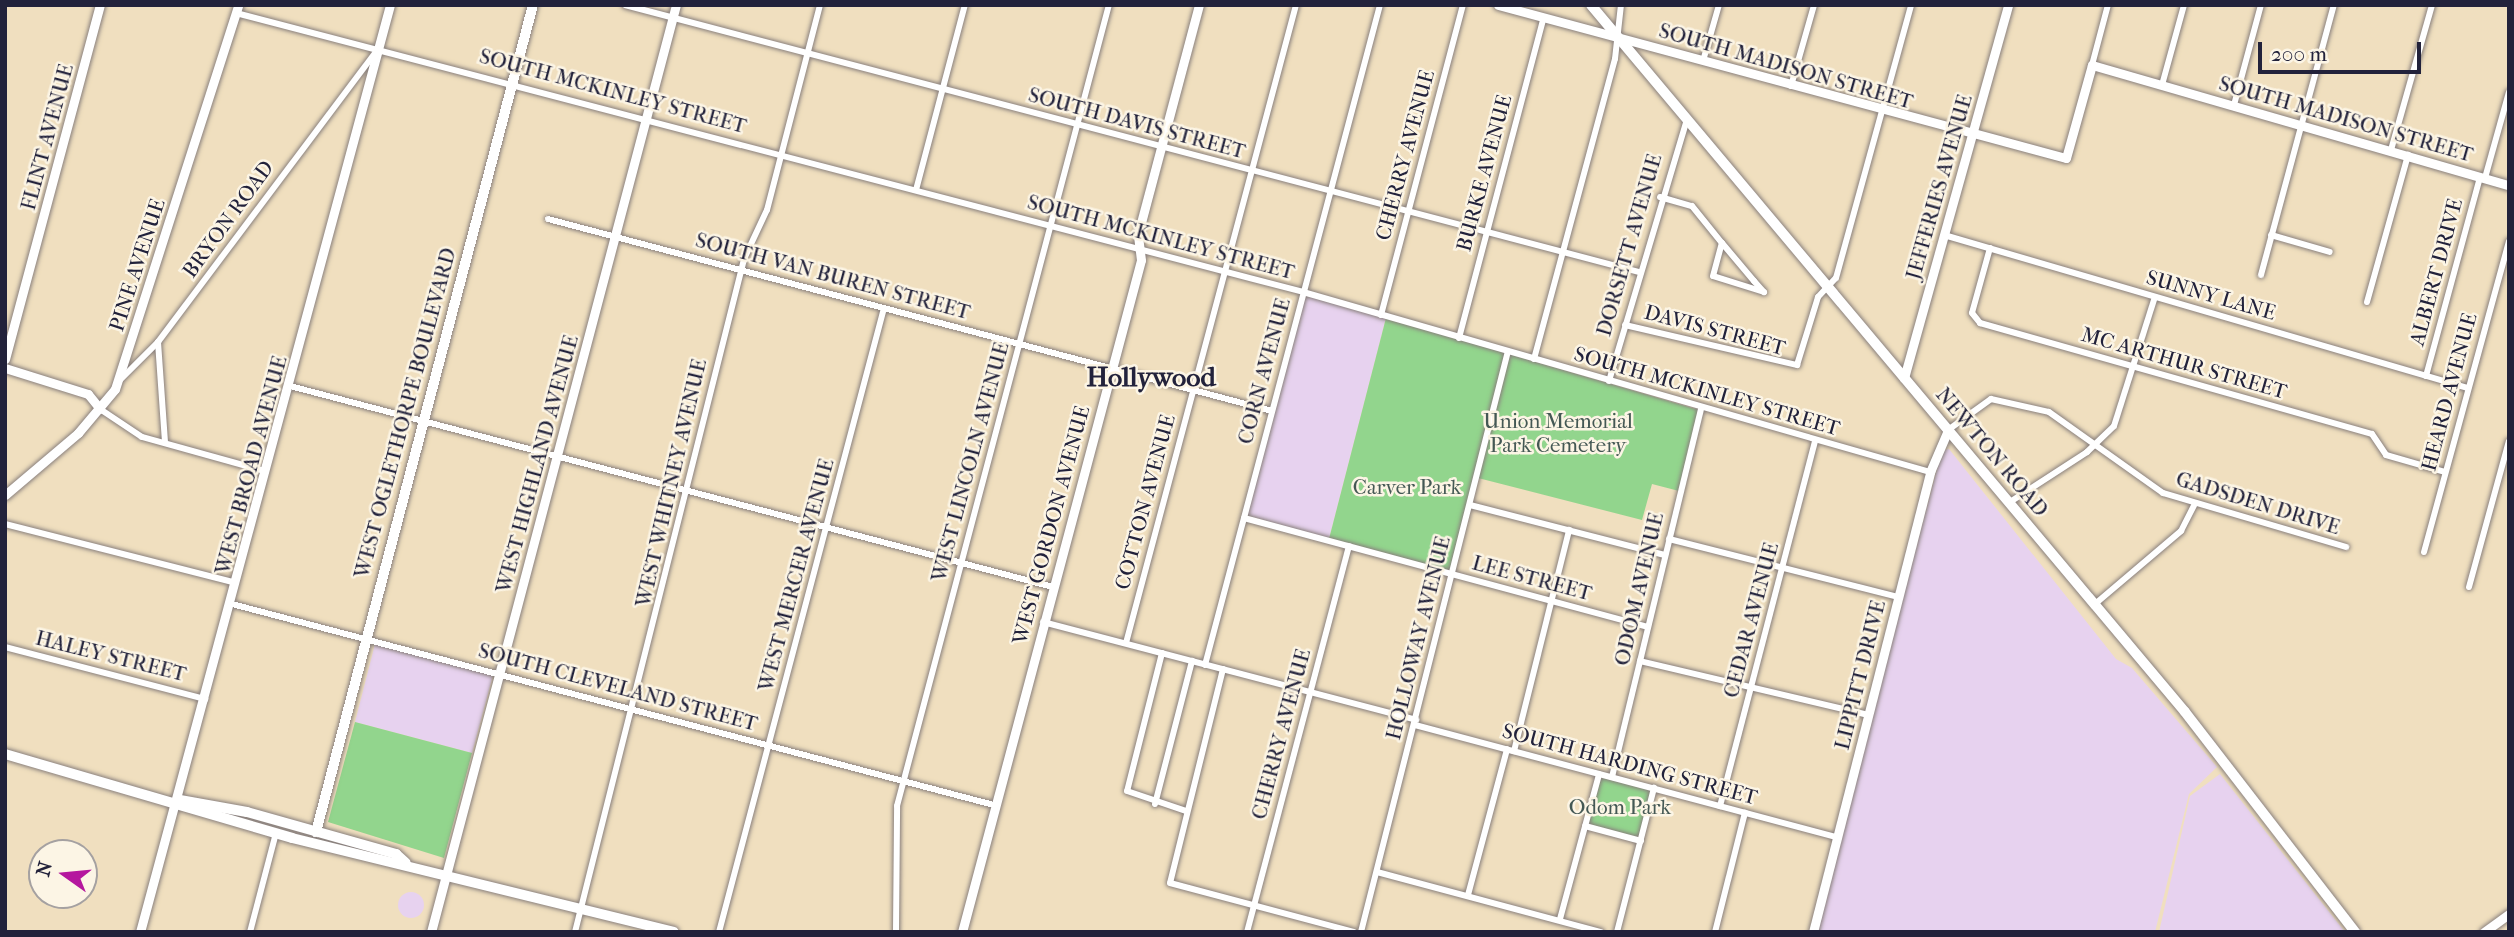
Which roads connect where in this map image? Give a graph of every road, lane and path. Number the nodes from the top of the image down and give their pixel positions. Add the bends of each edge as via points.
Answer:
1 (100, 5) edge
2 (390, 5) edge
3 (533, 5) edge
4 (625, 5) edge
5 (676, 5) edge
6 (820, 5) edge
7 (965, 5) edge
8 (1109, 5) edge
9 (1199, 5) edge
10 (1296, 5) edge
11 (1380, 5) edge
12 (1463, 5) edge
13 (1498, 5) edge
14 (1591, 5) edge
15 (1621, 5) edge
16 (1719, 5) edge
17 (1814, 5) edge
18 (1911, 5) edge
19 (2008, 5) edge
20 (2108, 5) edge
21 (2184, 5) edge
22 (2261, 5) edge
23 (2334, 5) edge
24 (2432, 5) edge
25 (237, 9) edge
26 (1544, 17) junction
27 (673, 18) junction
28 (1616, 36) junction
29 (379, 49) junction
30 (807, 54) junction
31 (1703, 61) junction
32 (2092, 65) junction
33 (355, 72) junction
34 (372, 73) junction
35 (513, 81) junction
36 (2162, 85) junction
37 (1791, 86) junction
38 (943, 90) junction
39 (2509, 92) edge
40 (2234, 105) junction
41 (1882, 110) junction
42 (647, 117) junction
43 (1687, 120) junction
44 (2302, 124) junction
45 (1077, 125) junction
46 (1973, 136) junction
47 (1162, 148) junction
48 (2391, 150) junction
49 (781, 154) junction
50 (2408, 155) junction
51 (1252, 171) junction
52 (2483, 178) junction
53 (2509, 185) edge
54 (916, 190) junction
55 (1330, 192) junction
56 (1660, 197) junction
57 (1408, 212) junction
58 (548, 219) dead end
59 (1050, 226) junction
60 (1486, 233) junction
61 (1944, 235) junction
62 (2271, 235) junction
63 (616, 237) junction
64 (2509, 241) edge
65 (1723, 243) junction
66 (1990, 248) junction
67 (1138, 249) junction
68 (2330, 252) dead end
69 (1562, 253) junction
70 (741, 270) junction
71 (1225, 272) junction
72 (1639, 272) junction
73 (2261, 275) dead end
74 (1827, 288) junction
75 (1303, 292) junction
76 (2155, 297) junction
77 (2367, 302) dead end
78 (884, 308) junction
79 (1381, 315) junction
80 (1625, 325) junction
81 (1459, 338) junction
82 (158, 342) junction
83 (1019, 343) junction
84 (1508, 351) junction
85 (5, 359) edge
86 (1534, 359) junction
87 (2135, 367) junction
88 (5, 368) edge
89 (1112, 368) junction
90 (2426, 376) junction
91 (1904, 378) junction
92 (119, 380) junction
93 (1609, 381) junction
94 (290, 386) junction
95 (2468, 388) junction
96 (1194, 389) junction
97 (1701, 408) junction
98 (100, 409) junction
99 (1272, 411) junction
100 (423, 422) junction
101 (1948, 430) junction
102 (2509, 441) edge
103 (1815, 442) junction
104 (165, 443) junction
105 (2096, 445) junction
106 (557, 457) junction
107 (267, 471) junction
108 (1930, 472) junction
109 (2445, 472) junction
110 (683, 491) junction
111 (5, 495) edge
112 (2010, 502) junction
113 (1470, 505) junction
114 (2194, 505) junction
115 (1244, 518) junction
116 (5, 524) edge
117 (827, 529) junction
118 (1569, 530) junction
119 (1669, 539) junction
120 (1349, 546) junction
121 (2346, 547) dead end
122 (2424, 552) dead end
123 (1665, 555) junction
124 (961, 564) junction
125 (1783, 567) junction
126 (1452, 574) junction
127 (238, 583) junction
128 (1053, 587) junction
129 (2469, 587) dead end
130 (1898, 597) junction
131 (1552, 602) junction
132 (232, 604) junction
133 (2095, 604) junction
134 (1043, 622) junction
135 (1648, 627) junction
136 (365, 638) junction
137 (1126, 643) junction
138 (5, 647) edge
139 (1162, 653) junction
140 (1192, 661) junction
141 (1640, 661) junction
142 (1205, 665) junction
143 (1223, 669) junction
144 (499, 673) junction
145 (1752, 687) junction
146 (1310, 693) junction
147 (207, 699) junction
148 (635, 708) junction
149 (1868, 715) junction
150 (1415, 723) junction
151 (769, 745) junction
152 (1510, 750) junction
153 (5, 754) edge
154 (1599, 774) junction
155 (1612, 777) junction
156 (903, 782) junction
157 (1654, 788) junction
158 (180, 800) junction
159 (1156, 804) junction
160 (994, 805) junction
161 (1720, 806) junction
162 (1186, 811) junction
163 (1745, 813) junction
164 (1585, 826) junction
165 (316, 832) junction
166 (276, 834) junction
167 (1837, 837) junction
168 (296, 839) junction
169 (1641, 841) junction
170 (330, 847) junction
171 (406, 863) junction
172 (1377, 872) junction
173 (447, 873) junction
174 (1468, 895) junction
175 (1254, 905) junction
176 (582, 908) junction
177 (2509, 914) edge
178 (1560, 919) junction
179 (140, 932) edge
180 (250, 932) edge
181 (431, 932) edge
182 (575, 932) edge
183 (674, 932) edge
184 (719, 932) edge
185 (896, 932) edge
186 (962, 932) edge
187 (1247, 932) edge
188 (1354, 932) edge
189 (1361, 932) edge
190 (1601, 932) edge
191 (1617, 932) edge
192 (1715, 932) edge
193 (1813, 932) edge
194 (2355, 932) edge
195 (2484, 932) edge

1 - 85 street, FLINT AVENUE
2 - 29 street, WEST BROAD AVENUE
3 - 35 main road, WEST OGLETHORPE BOULEVARD
4 - 27 street, SOUTH DAVIS STREET
5 - 27 street, WEST HIGHLAND AVENUE
6 - 30 street, WEST WHITNEY AVENUE
7 - 38 street
8 - 45 street, WEST LINCOLN AVENUE
9 - 47 street, WEST GORDON AVENUE
10 - 51 street, COTTON AVENUE
11 - 55 street, CORN AVENUE
12 - 57 street, CHERRY AVENUE
13 - 26 street, SOUTH MADISON STREET
14 - 28 main road, NEWTON ROAD
15 - 28 street
16 - 31 street
17 - 37 street
18 - 41 street
19 - 46 street, JEFFERIES AVENUE
20 - 32 street
21 - 36 street
22 - 40 street
23 - 44 street
24 - 48 street
25 - 29 street, SOUTH MCKINLEY STREET
25 - 92 street, PINE AVENUE
26 - 28 street, SOUTH MADISON STREET
26 - 60 street, BURKE AVENUE
27 - 30 street, SOUTH DAVIS STREET
27 - 42 street, WEST HIGHLAND AVENUE
28 - 31 street, SOUTH MADISON STREET
28 - 43 main road, NEWTON ROAD
28 - 69 street
29 - 33 street, BRYON ROAD
29 - 34 street, WEST BROAD AVENUE
29 - 35 street, SOUTH MCKINLEY STREET
30 - 38 street, SOUTH DAVIS STREET
30 - 49 street, WEST WHITNEY AVENUE
31 - 37 street, SOUTH MADISON STREET
32 - 36 street, SOUTH MADISON STREET
32 - 46 street, SOUTH MADISON STREET via 2066,158
33 - 34 street
33 - 82 street, BRYON ROAD
34 - 94 street, WEST BROAD AVENUE
35 - 42 street, SOUTH MCKINLEY STREET
35 - 100 main road, WEST OGLETHORPE BOULEVARD
36 - 40 street, SOUTH MADISON STREET
37 - 41 street, SOUTH MADISON STREET
38 - 45 street, SOUTH DAVIS STREET
38 - 54 street
39 - 52 street
40 - 44 street, SOUTH MADISON STREET
41 - 46 street, SOUTH MADISON STREET
41 - 74 street via 1836,278
42 - 49 street, SOUTH MCKINLEY STREET
42 - 63 street, WEST HIGHLAND AVENUE
43 - 56 street, DORSETT AVENUE
43 - 74 main road, NEWTON ROAD
44 - 48 street, SOUTH MADISON STREET
44 - 62 street
45 - 47 street, SOUTH DAVIS STREET
45 - 59 street, WEST LINCOLN AVENUE
46 - 61 street, JEFFERIES AVENUE
47 - 51 street, SOUTH DAVIS STREET
47 - 67 street, WEST GORDON AVENUE
48 - 50 street, SOUTH MADISON STREET
49 - 54 street, SOUTH MCKINLEY STREET
49 - 70 street, WEST WHITNEY AVENUE via 763,223
50 - 52 street, SOUTH MADISON STREET
50 - 77 street
51 - 55 street, SOUTH DAVIS STREET
51 - 71 street, COTTON AVENUE
52 - 53 street, SOUTH MADISON STREET
52 - 90 street, ALBERT DRIVE
54 - 59 street, SOUTH MCKINLEY STREET
55 - 57 street, SOUTH DAVIS STREET
55 - 75 street, CORN AVENUE
56 - 65 street via 1692,206
56 - 72 street, DORSETT AVENUE
57 - 60 street, SOUTH DAVIS STREET
57 - 79 street, CHERRY AVENUE
58 - 63 street, SOUTH VAN BUREN STREET
59 - 67 street, SOUTH MCKINLEY STREET
59 - 83 street, WEST LINCOLN AVENUE
60 - 69 street, SOUTH DAVIS STREET
60 - 81 street, BURKE AVENUE
61 - 66 street, SUNNY LANE
61 - 91 street, JEFFERIES AVENUE
62 - 68 street
62 - 73 street
63 - 70 street, SOUTH VAN BUREN STREET
63 - 106 street, WEST HIGHLAND AVENUE
64 - 95 street, HEARD AVENUE
65 - 65 street via 1754,281 1764,292 1713,276
66 - 76 street, SUNNY LANE
66 - 87 street, MC ARTHUR STREET via 1974,319
67 - 71 street, SOUTH MCKINLEY STREET
67 - 89 street, WEST GORDON AVENUE via 1141,260
69 - 72 street, SOUTH DAVIS STREET
69 - 86 street
70 - 78 street, SOUTH VAN BUREN STREET
70 - 110 street, WEST WHITNEY AVENUE
71 - 75 street, SOUTH MCKINLEY STREET
71 - 96 street, COTTON AVENUE
72 - 80 street, DORSETT AVENUE
74 - 80 street, DAVIS STREET via 1797,365
74 - 91 main road, NEWTON ROAD
75 - 79 street, SOUTH MCKINLEY STREET
75 - 99 street, CORN AVENUE
76 - 87 street
76 - 90 street, SUNNY LANE
78 - 83 street, SOUTH VAN BUREN STREET
78 - 117 street, WEST MERCER AVENUE
79 - 81 street, SOUTH MCKINLEY STREET
80 - 93 street, DORSETT AVENUE
81 - 84 street, SOUTH MCKINLEY STREET
82 - 92 street, BRYON ROAD
82 - 104 street
83 - 89 street, SOUTH VAN BUREN STREET
83 - 124 street, WEST LINCOLN AVENUE
84 - 86 street, SOUTH MCKINLEY STREET
84 - 113 street, HOLLOWAY AVENUE
86 - 93 street, SOUTH MCKINLEY STREET
87 - 105 street via 2121,416
87 - 109 street, MC ARTHUR STREET via 2372,434 2386,455
88 - 98 street via 88,394
89 - 96 street, SOUTH VAN BUREN STREET
89 - 128 street, WEST GORDON AVENUE
90 - 95 street, SUNNY LANE
91 - 101 main road, NEWTON ROAD
92 - 98 street, PINE AVENUE
93 - 97 street, SOUTH MCKINLEY STREET
94 - 100 street
94 - 107 street, WEST BROAD AVENUE
95 - 109 street, HEARD AVENUE
96 - 99 street, SOUTH VAN BUREN STREET
96 - 137 street, COTTON AVENUE
97 - 103 street, SOUTH MCKINLEY STREET
97 - 119 street, ODOM AVENUE
98 - 104 street via 122,428
98 - 111 street, PINE AVENUE
99 - 115 street, CORN AVENUE
100 - 106 street
100 - 136 main road, WEST OGLETHORPE BOULEVARD
101 - 105 street, GADSDEN DRIVE via 1972,407 1995,398 2064,418
101 - 108 street, LIPPITT DRIVE
101 - 112 main road, NEWTON ROAD
102 - 129 street
103 - 108 street, SOUTH MCKINLEY STREET
103 - 125 street, CEDAR AVENUE
104 - 107 street
105 - 112 street
105 - 114 street, GADSDEN DRIVE via 2136,478
106 - 110 street
106 - 144 street, WEST HIGHLAND AVENUE
107 - 127 street, WEST BROAD AVENUE
108 - 130 street, LIPPITT DRIVE
109 - 122 street, HEARD AVENUE
110 - 117 street
110 - 148 street, WEST WHITNEY AVENUE
112 - 133 main road, NEWTON ROAD
113 - 118 street
113 - 126 street, HOLLOWAY AVENUE
114 - 121 street, GADSDEN DRIVE
114 - 133 street via 2181,531
115 - 120 street, LEE STREET
115 - 142 street, CORN AVENUE
116 - 127 street
117 - 124 street
117 - 151 street, WEST MERCER AVENUE
118 - 123 street
118 - 131 street
119 - 123 street, ODOM AVENUE
119 - 125 street
120 - 126 street, LEE STREET
120 - 146 street, CHERRY AVENUE
123 - 135 street, ODOM AVENUE
124 - 128 street
124 - 156 street, WEST LINCOLN AVENUE
125 - 130 street
125 - 145 street, CEDAR AVENUE
126 - 131 street, LEE STREET
126 - 150 street, HOLLOWAY AVENUE
127 - 132 street, WEST BROAD AVENUE
128 - 134 street, WEST GORDON AVENUE
130 - 149 street, LIPPITT DRIVE
131 - 135 street, LEE STREET
131 - 152 street
132 - 136 street, SOUTH CLEVELAND STREET
132 - 147 street, WEST BROAD AVENUE
133 - 194 main road, NEWTON ROAD via 2282,831
134 - 137 street, SOUTH HARDING STREET
134 - 160 street, WEST GORDON AVENUE
135 - 141 street, ODOM AVENUE
136 - 144 street, SOUTH CLEVELAND STREET
136 - 165 main road, WEST OGLETHORPE BOULEVARD
137 - 139 street, SOUTH HARDING STREET
138 - 147 street, HALEY STREET
139 - 140 street, SOUTH HARDING STREET
139 - 159 street via 1126,786 1132,795
140 - 142 street, SOUTH HARDING STREET
140 - 159 street
141 - 145 street
141 - 155 street, ODOM AVENUE
142 - 143 street, SOUTH HARDING STREET
143 - 146 street, SOUTH HARDING STREET
143 - 162 street
144 - 148 street, SOUTH CLEVELAND STREET
144 - 173 street, WEST HIGHLAND AVENUE
145 - 149 street
145 - 161 street, CEDAR AVENUE
146 - 150 street, SOUTH HARDING STREET
146 - 175 street, CHERRY AVENUE
147 - 158 street, WEST BROAD AVENUE
148 - 151 street, SOUTH CLEVELAND STREET
148 - 176 street, WEST WHITNEY AVENUE
149 - 167 street, LIPPITT DRIVE
150 - 152 street, SOUTH HARDING STREET
150 - 172 street, HOLLOWAY AVENUE
151 - 156 street, SOUTH CLEVELAND STREET
151 - 184 street, WEST MERCER AVENUE
152 - 154 street, SOUTH HARDING STREET
152 - 174 street
153 - 158 main road
154 - 155 street, SOUTH HARDING STREET
154 - 164 street
155 - 157 street, SOUTH HARDING STREET
156 - 160 street, SOUTH CLEVELAND STREET
156 - 185 street, WEST LINCOLN AVENUE via 893,827
157 - 161 street, SOUTH HARDING STREET
157 - 169 street
158 - 165 main road
158 - 166 main road
158 - 179 street, WEST BROAD AVENUE
159 - 162 street
160 - 186 street, WEST GORDON AVENUE
161 - 163 street, SOUTH HARDING STREET
162 - 175 street via 1168,875 1177,886
163 - 167 street, SOUTH HARDING STREET
163 - 192 street
164 - 169 street
164 - 178 street
165 - 168 main road
165 - 170 main road
165 - 171 main road via 396,854
166 - 168 main road
166 - 180 street
167 - 193 street, LIPPITT DRIVE
168 - 170 main road
169 - 191 street
170 - 171 main road
171 - 173 main road
172 - 174 street
172 - 189 street, HOLLOWAY AVENUE
173 - 176 main road
173 - 181 street, WEST HIGHLAND AVENUE
174 - 178 street
175 - 187 street, CHERRY AVENUE
175 - 188 street
176 - 182 street, WEST WHITNEY AVENUE
176 - 183 main road
177 - 195 street
178 - 190 street

